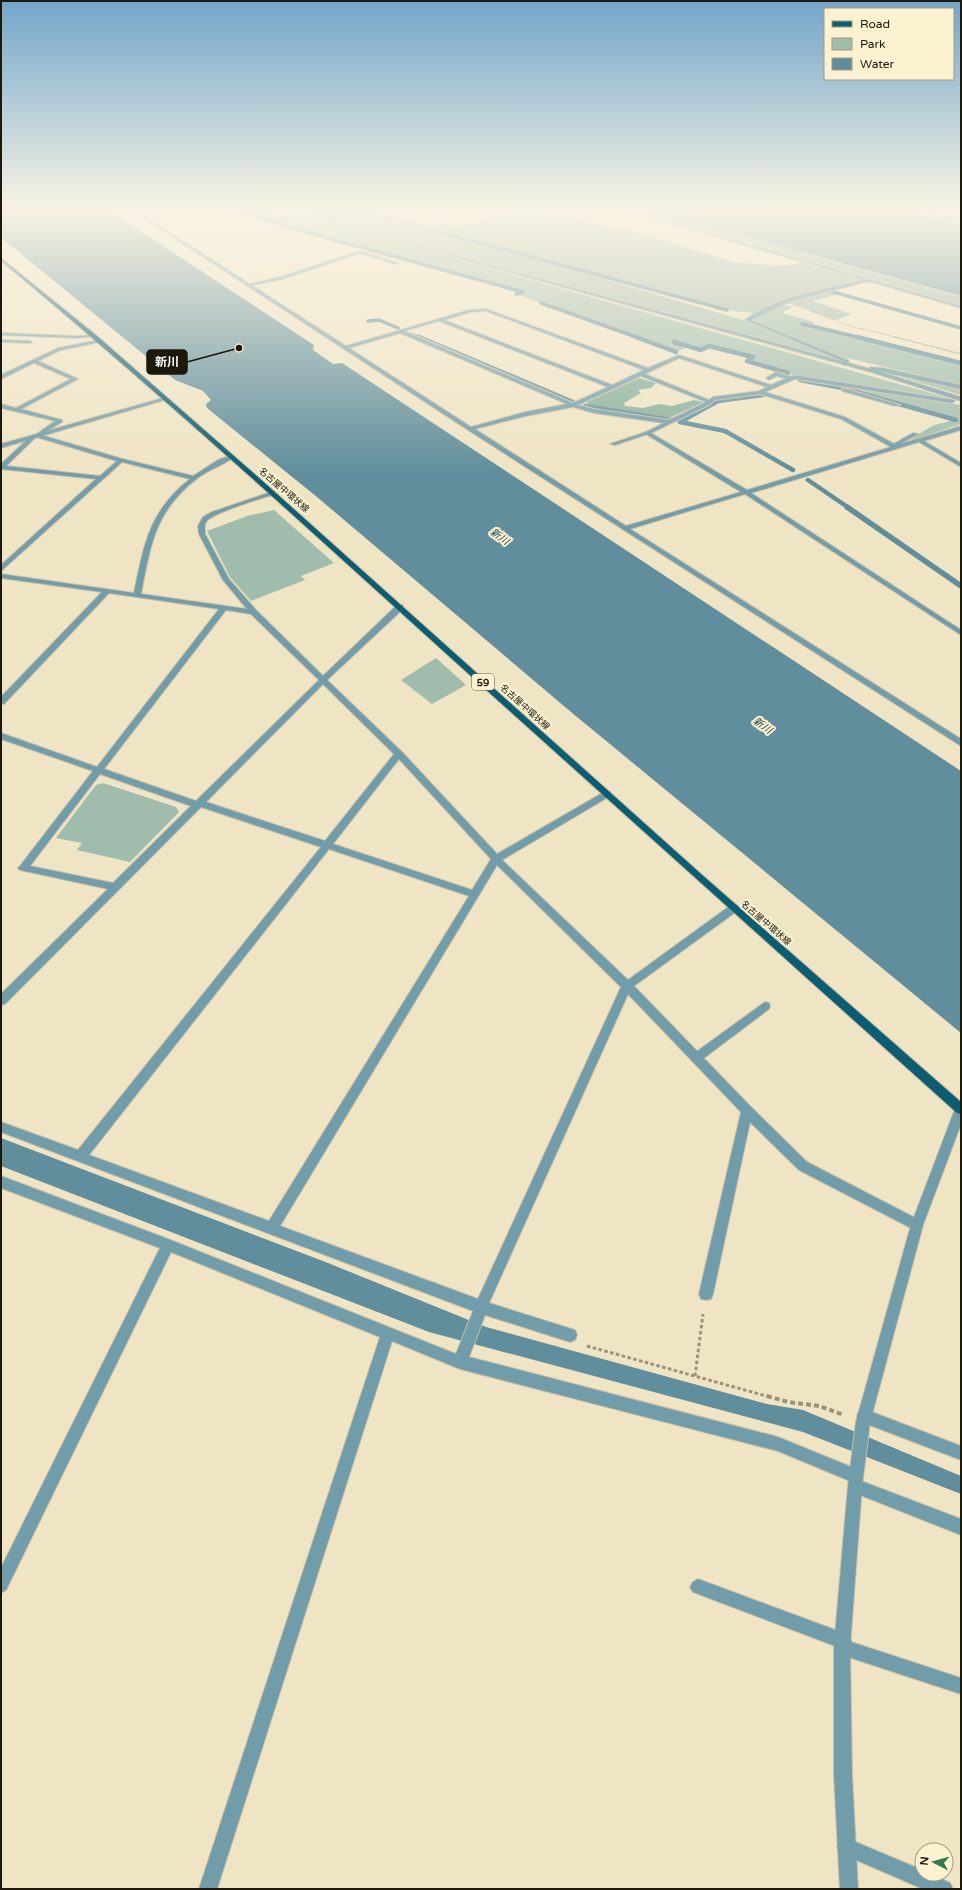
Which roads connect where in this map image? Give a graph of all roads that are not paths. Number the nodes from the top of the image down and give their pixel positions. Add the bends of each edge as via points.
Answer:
1 (46, 296) edge
2 (265, 296) edge
3 (599, 296) edge
4 (809, 296) edge
5 (924, 296) edge
6 (961, 307) edge
7 (440, 320) junction
8 (400, 332) junction
9 (1, 334) edge
10 (97, 338) junction
11 (1, 341) edge
12 (30, 342) dead end
13 (346, 348) junction
14 (34, 362) junction
15 (845, 364) junction
16 (648, 370) junction
17 (869, 370) junction
18 (641, 374) junction
19 (1, 377) edge
20 (769, 378) dead end
21 (790, 378) junction
22 (613, 387) junction
23 (772, 387) junction
24 (961, 387) edge
25 (760, 392) junction
26 (165, 399) junction
27 (961, 399) edge
28 (710, 402) junction
29 (573, 405) junction
30 (897, 405) dead end
31 (1, 406) edge
32 (16, 410) junction
33 (670, 422) junction
34 (961, 428) edge
35 (470, 429) junction
36 (648, 433) junction
37 (915, 434) dead end
38 (36, 436) junction
39 (921, 441) junction
40 (613, 444) dead end
41 (1, 446) edge
42 (894, 447) junction
43 (231, 456) junction
44 (121, 460) junction
45 (961, 465) edge
46 (1, 467) edge
47 (100, 478) junction
48 (194, 478) junction
49 (744, 491) junction
50 (273, 493) junction
51 (626, 528) junction
52 (1, 569) edge
53 (1, 576) edge
54 (107, 591) junction
55 (137, 596) junction
56 (400, 607) junction
57 (224, 608) junction
58 (253, 612) junction
59 (961, 633) edge
60 (322, 681) junction
61 (1, 702) edge
62 (1, 736) edge
63 (961, 743) edge
64 (398, 754) junction
65 (98, 771) junction
66 (607, 794) junction
67 (198, 804) junction
68 (327, 845) junction
69 (496, 859) junction
70 (116, 887) junction
71 (474, 894) junction
72 (734, 908) junction
73 (627, 986) junction
74 (1, 1001) edge
75 (765, 1006) dead end
76 (696, 1058) junction
77 (961, 1109) edge
78 (747, 1111) junction
79 (1, 1127) edge
80 (80, 1157) junction
81 (1, 1182) edge
82 (917, 1225) junction
83 (272, 1229) junction
84 (168, 1245) junction
85 (706, 1294) road end
86 (479, 1312) junction
87 (388, 1334) junction
88 (570, 1335) road end
89 (462, 1358) junction
90 (863, 1422) junction
91 (961, 1453) edge
92 (856, 1477) junction
93 (961, 1527) edge
94 (1, 1585) edge
95 (698, 1587) dead end
96 (843, 1644) junction
97 (961, 1686) edge
98 (846, 1847) junction
99 (208, 1889) edge
100 (849, 1889) edge
101 (944, 1889) edge

1 - 10 main road, 名古屋中環状線 / 59
2 - 13 street
3 - 15 street
4 - 15 street via 758,313 747,320 846,361
5 - 6 street
7 - 8 street
7 - 16 street via 471,311 486,310
7 - 22 street
8 - 13 street
8 - 29 street
9 - 10 street
10 - 14 street via 60,349
10 - 26 main road, 名古屋中環状線 / 59
11 - 12 street
13 - 35 street
14 - 19 street
14 - 32 street via 75,379
15 - 17 street
16 - 18 street
16 - 23 street via 679,356
17 - 24 street via 883,370
17 - 27 street
18 - 22 street
18 - 28 street
20 - 21 street via 776,374
21 - 23 street
21 - 27 street via 951,401
22 - 29 street
23 - 25 street
23 - 30 street via 806,383
25 - 28 street via 713,399
25 - 42 street via 843,418
26 - 38 street
26 - 43 main road, 名古屋中環状線 / 59
28 - 33 street
29 - 33 street via 594,411
29 - 35 street via 525,414
31 - 32 street
32 - 38 street via 60,421
33 - 36 street
34 - 39 street
35 - 51 street
36 - 40 street
36 - 49 street
37 - 42 street
38 - 41 street
38 - 44 street
38 - 46 street
39 - 42 street
39 - 45 street
42 - 49 street
43 - 48 street
43 - 50 main road, 名古屋中環状線 / 59
44 - 47 street
44 - 48 street
46 - 47 street
47 - 52 street
48 - 55 street via 163,511 156,524 147,549
49 - 51 street
49 - 59 street
50 - 56 main road, 名古屋中環状線 / 59
50 - 58 street via 214,513 206,517 201,527 202,534 226,580
51 - 63 street
53 - 54 street
54 - 55 street
54 - 61 street
55 - 57 street
56 - 60 street
56 - 66 main road, 名古屋中環状線 / 59
57 - 58 street
57 - 65 street
58 - 60 street
60 - 64 street
60 - 67 street
62 - 65 street
64 - 68 street
64 - 69 street
65 - 67 street
65 - 70 street via 23,868
66 - 69 street
66 - 72 main road, 名古屋中環状線 / 59
67 - 68 street
67 - 70 street
68 - 71 street
68 - 80 street
69 - 71 street
69 - 73 street
70 - 74 street
71 - 83 street
72 - 73 street
72 - 77 main road, 名古屋中環状線 / 59
73 - 76 street
73 - 86 street
75 - 76 street
76 - 78 street
77 - 82 street
78 - 82 street via 803,1166
78 - 85 street
79 - 80 street
80 - 83 street
81 - 84 street
82 - 90 street
83 - 86 street
84 - 87 street
84 - 94 street
86 - 88 street
86 - 89 street
87 - 89 street
87 - 99 street
89 - 92 street via 778,1444
90 - 91 street
90 - 92 street
92 - 93 street
92 - 96 street
95 - 96 street
96 - 97 street
96 - 98 street
98 - 100 street
98 - 101 street

